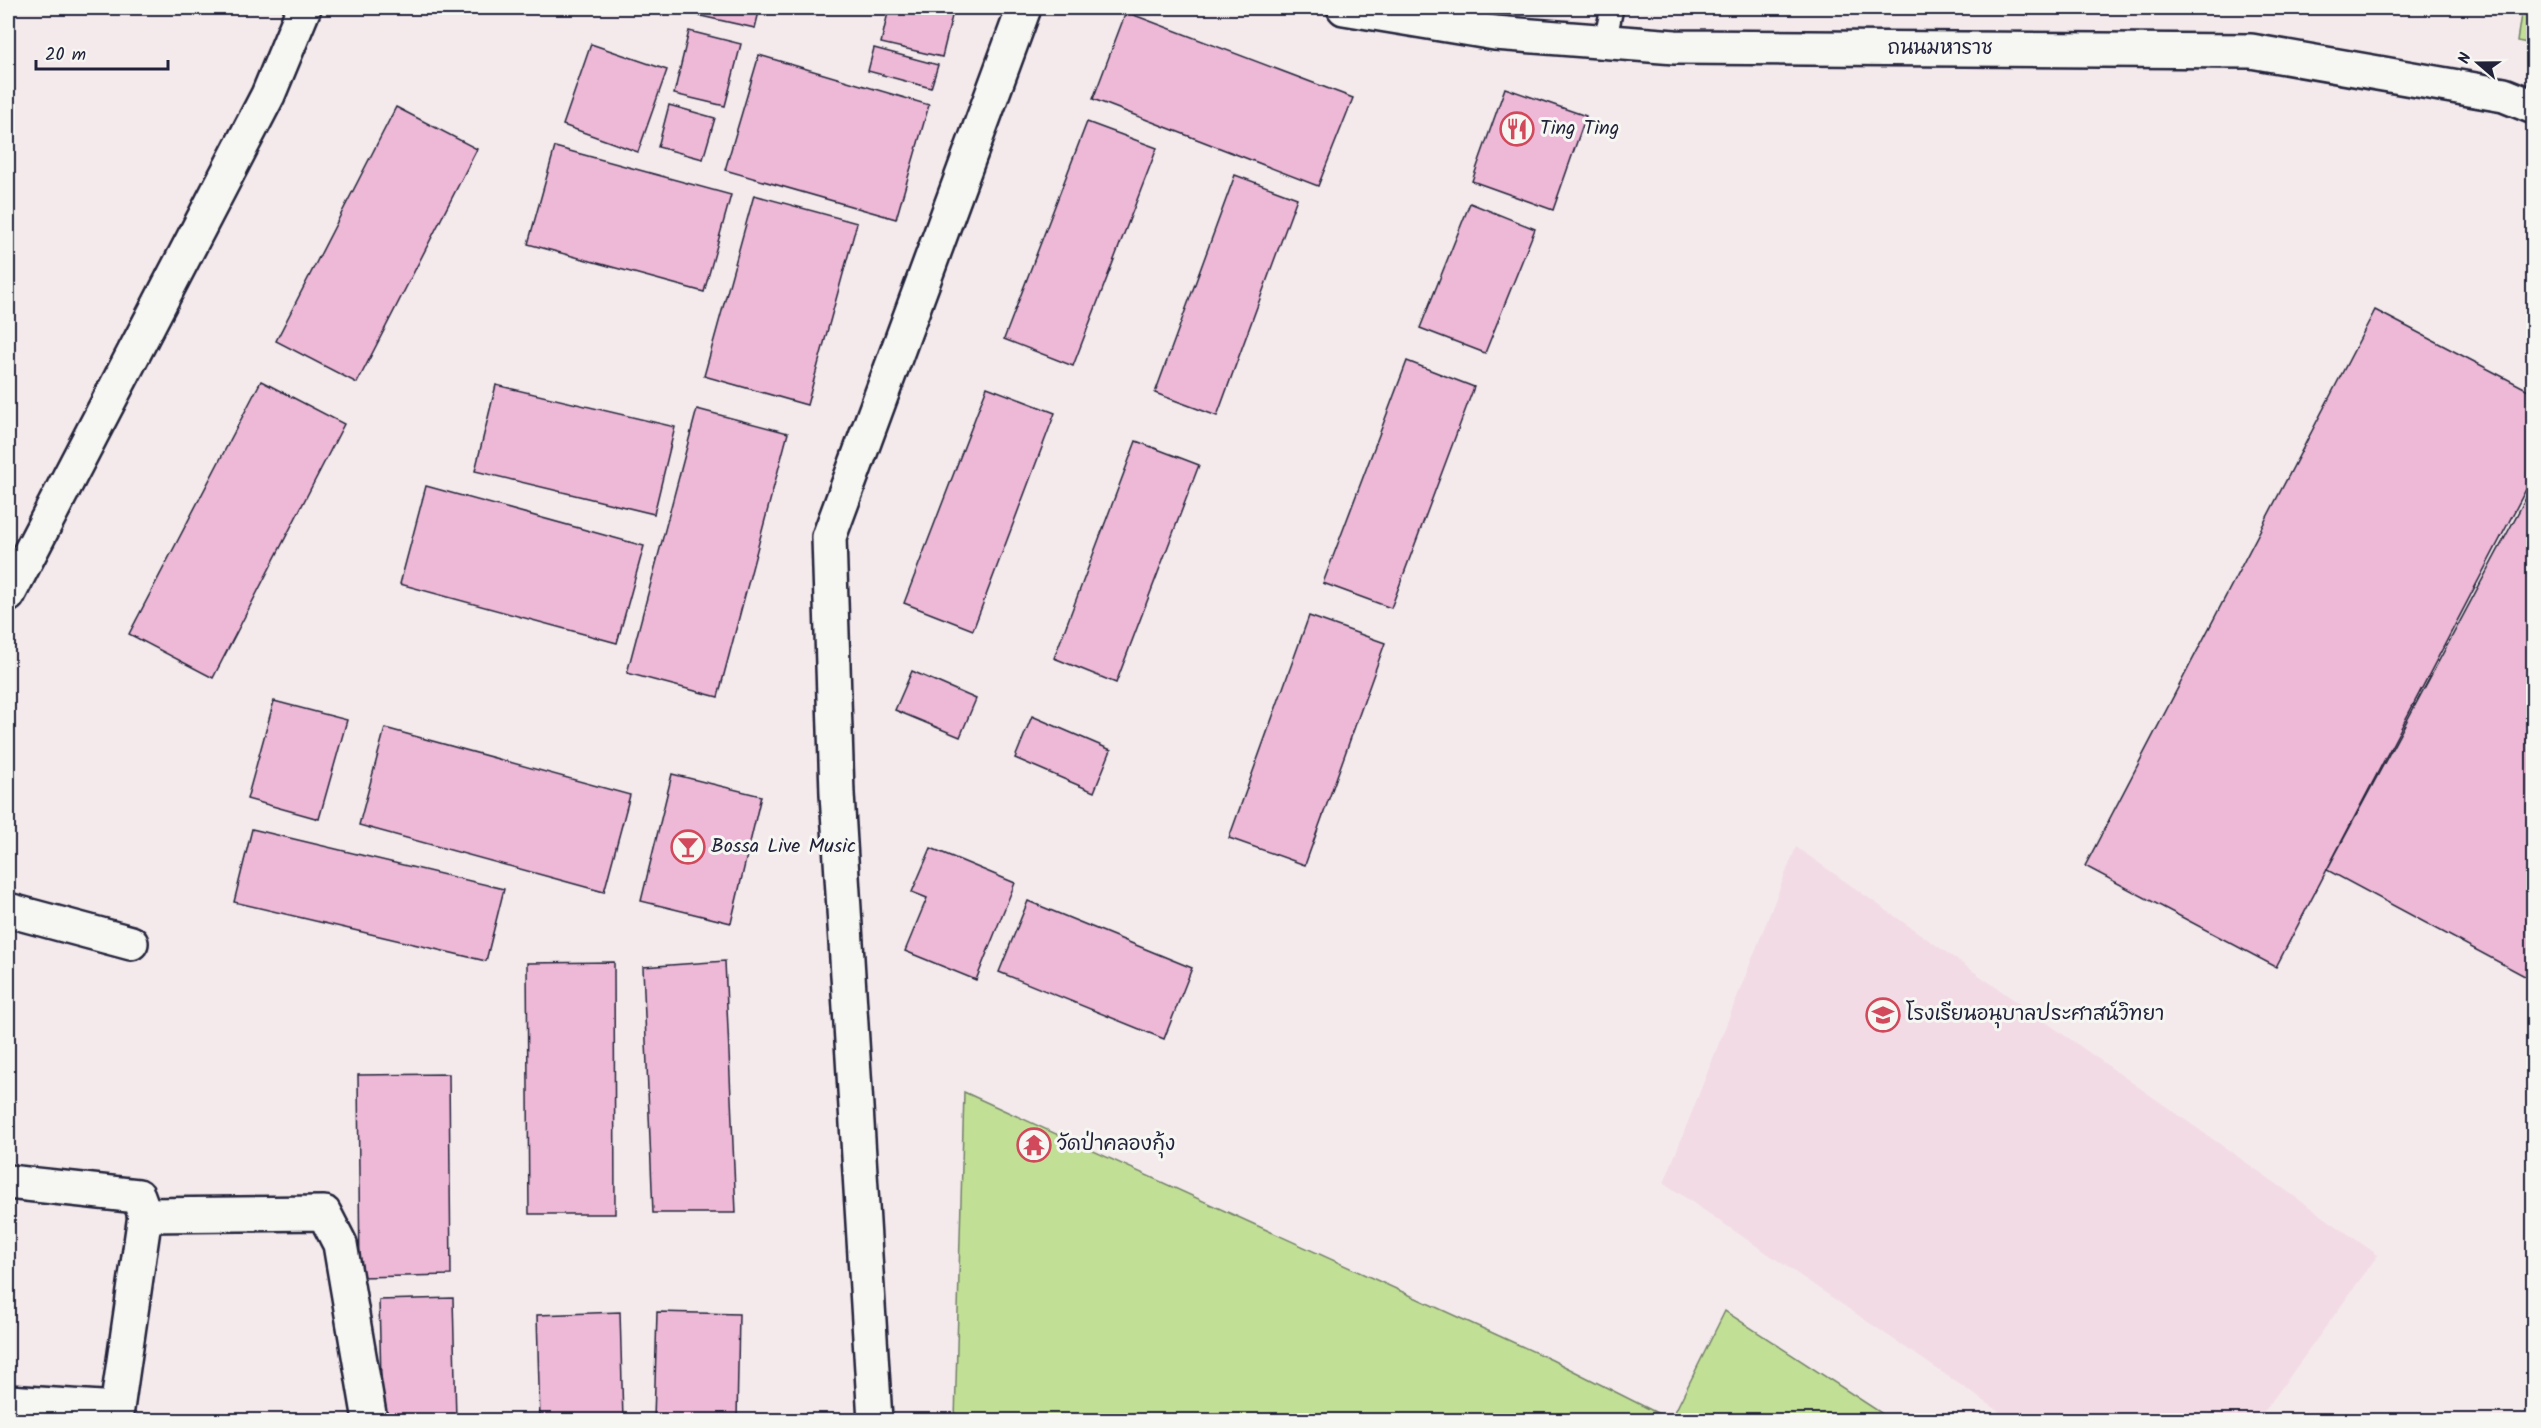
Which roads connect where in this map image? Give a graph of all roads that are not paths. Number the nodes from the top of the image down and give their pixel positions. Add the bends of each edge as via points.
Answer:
1 (304, 8) edge
2 (1024, 8) edge
3 (1344, 8) edge
4 (1612, 8) edge
5 (1605, 41) junction
6 (2534, 107) edge
7 (8, 595) edge
8 (8, 910) edge
9 (131, 943) dead end
10 (8, 1182) edge
11 (145, 1215) junction
12 (8, 1402) edge
13 (370, 1420) edge
14 (875, 1420) edge

1 - 7 street via 268,95
2 - 14 street via 829,537 836,776
3 - 5 street, ถนนมหาราช via 1495,33
4 - 5 lane
5 - 6 street, ถนนมหาราช via 1675,47 2251,51 2504,94
8 - 9 street
10 - 11 street via 138,1196
11 - 12 street via 117,1409
11 - 13 street via 324,1213 340,1244

